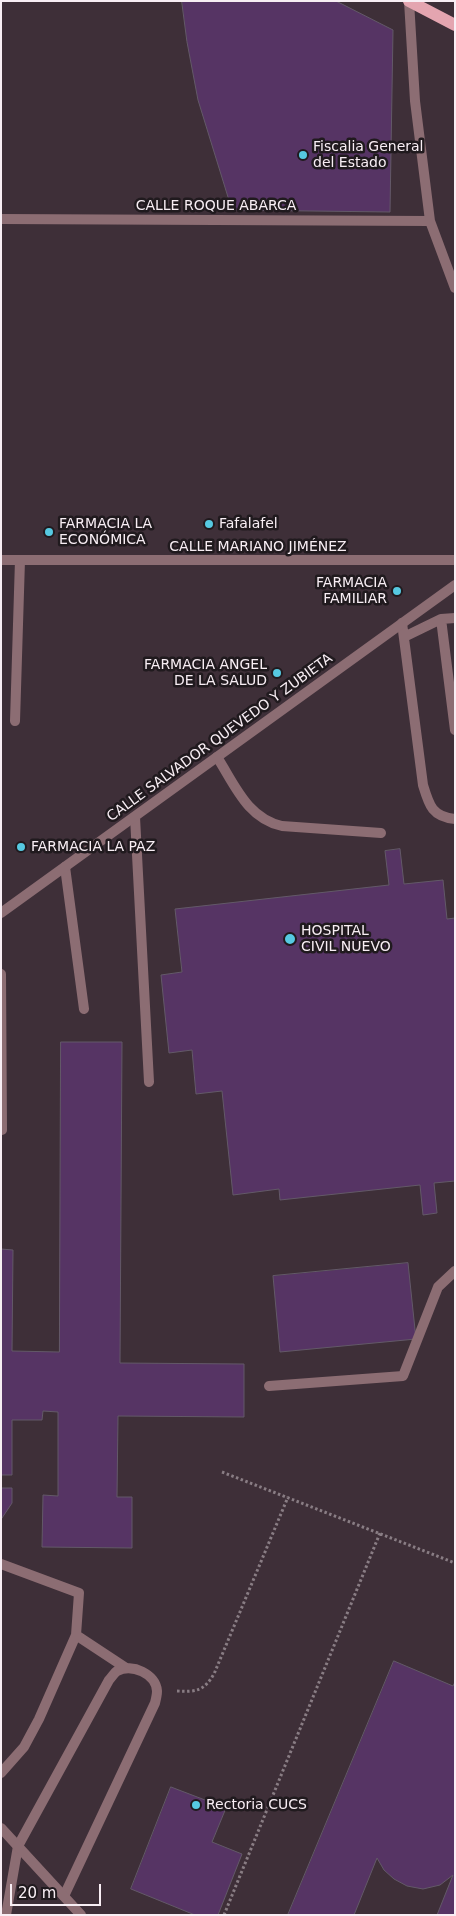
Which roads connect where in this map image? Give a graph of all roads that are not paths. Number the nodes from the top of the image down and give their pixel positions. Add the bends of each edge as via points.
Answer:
1 (409, 1) edge
2 (455, 25) edge
3 (1, 219) edge
4 (430, 221) junction
5 (454, 285) edge
6 (1, 560) edge
7 (20, 560) junction
8 (455, 560) edge
9 (455, 585) edge
10 (455, 618) edge
11 (441, 619) junction
12 (402, 623) junction
13 (404, 636) junction
14 (15, 721) dead end
15 (455, 730) edge
16 (217, 757) junction
17 (135, 817) junction
18 (455, 819) edge
19 (381, 833) dead end
20 (65, 867) junction
21 (1, 913) edge
22 (1, 974) edge
23 (1, 981) edge
24 (84, 1009) dead end
25 (149, 1082) dead end
26 (2, 1130) edge
27 (455, 1270) edge
28 (269, 1386) dead end
29 (1, 1564) edge
30 (76, 1635) junction
31 (126, 1668) junction
32 (1, 1773) edge
33 (1, 1828) edge
34 (18, 1846) junction
35 (64, 1896) junction
36 (6, 1915) edge
37 (82, 1915) edge

1 - 2 main road
1 - 4 street via 415,101
3 - 4 street, CALLE ROQUE ABARCA
4 - 5 street
6 - 7 street, CALLE MARIANO JIMÉNEZ
7 - 8 street, CALLE MARIANO JIMÉNEZ
7 - 14 street
9 - 12 street, CALLE SALVADOR QUEVEDO Y ZUBIETA
10 - 11 street
11 - 13 street
11 - 15 street
12 - 13 street
12 - 16 street, CALLE SALVADOR QUEVEDO Y ZUBIETA
13 - 18 street via 423,785 429,806 444,818
16 - 17 street, CALLE SALVADOR QUEVEDO Y ZUBIETA
16 - 19 street via 248,806 269,823
17 - 20 street, CALLE SALVADOR QUEVEDO Y ZUBIETA
17 - 25 street
20 - 21 street, CALLE SALVADOR QUEVEDO Y ZUBIETA
20 - 24 street
22 - 23 street
23 - 26 street
27 - 28 street via 438,1287 403,1376
29 - 30 street via 78,1594
30 - 31 street
30 - 32 street via 39,1720 24,1747
31 - 34 street via 109,1680
31 - 35 street via 143,1672 152,1679 157,1690 155,1703
33 - 34 street
34 - 35 street
34 - 36 street
35 - 37 street

